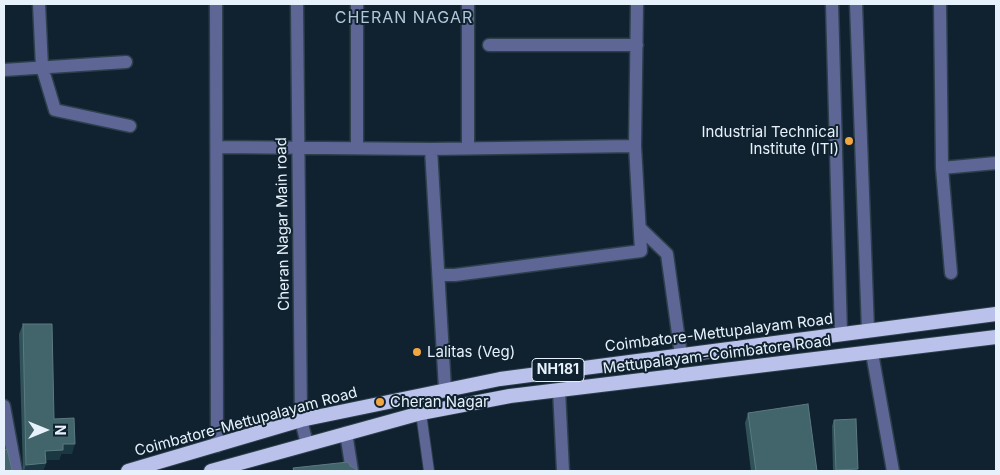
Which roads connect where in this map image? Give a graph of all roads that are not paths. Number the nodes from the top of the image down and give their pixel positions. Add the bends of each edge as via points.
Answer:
1 (39, 4) edge
2 (216, 4) edge
3 (297, 4) edge
4 (357, 4) edge
5 (468, 4) edge
6 (637, 4) edge
7 (832, 4) edge
8 (856, 4) edge
9 (940, 4) edge
10 (489, 45) dead end
11 (637, 45) junction
12 (126, 62) dead end
13 (42, 67) junction
14 (4, 70) edge
15 (130, 126) dead end
16 (635, 146) junction
17 (216, 147) junction
18 (299, 148) junction
19 (357, 148) junction
20 (468, 148) junction
21 (431, 149) junction
22 (996, 163) edge
23 (942, 168) junction
24 (640, 228) junction
25 (950, 273) dead end
26 (439, 276) junction
27 (996, 314) edge
28 (868, 330) junction
29 (842, 334) junction
30 (996, 337) edge
31 (872, 353) junction
32 (681, 355) junction
33 (445, 389) junction
34 (560, 390) junction
35 (4, 406) edge
36 (421, 413) junction
37 (301, 420) junction
38 (346, 433) junction
39 (307, 444) junction
40 (217, 446) junction
41 (248, 466) edge
42 (16, 471) edge
43 (128, 471) edge
44 (211, 471) edge
45 (352, 471) edge
46 (429, 471) edge
47 (563, 471) edge
48 (893, 471) edge

1 - 13 street
2 - 17 street
3 - 18 street, Cheran Nagar Main road
4 - 19 street
5 - 20 street
6 - 11 street
7 - 29 street
8 - 28 street
9 - 23 street
10 - 11 street
11 - 16 street
12 - 13 street
13 - 14 street
13 - 15 street via 54,110
16 - 20 street
16 - 24 street
17 - 18 street
17 - 40 street
18 - 19 street
18 - 37 street, Cheran Nagar Main road
19 - 21 street
20 - 21 street
21 - 26 street
22 - 23 street
23 - 25 street
24 - 26 street via 641,252
24 - 32 street via 667,254
26 - 33 street
27 - 28 highway, Coimbatore-Mettupalayam Road / NH181
28 - 29 highway, Coimbatore-Mettupalayam Road / NH181
29 - 32 highway, Coimbatore-Mettupalayam Road / NH181
30 - 31 highway, Mettupalayam-Coimbatore Road / NH181
31 - 34 highway, Mettupalayam-Coimbatore Road / NH181
31 - 48 street
32 - 33 highway, Coimbatore-Mettupalayam Road / NH181 via 559,370
33 - 37 highway, Coimbatore-Mettupalayam Road / NH181
34 - 36 highway, Mettupalayam-Coimbatore Road / NH181
34 - 47 street
35 - 42 street
36 - 38 highway, Mettupalayam-Coimbatore Road / NH181
36 - 46 lane
37 - 39 street, Cheran Nagar Main road
37 - 40 highway, Coimbatore-Mettupalayam Road / NH181
38 - 39 highway, Mettupalayam-Coimbatore Road / NH181
38 - 45 street
39 - 41 highway, Mettupalayam-Coimbatore Road / NH181
40 - 43 highway, Coimbatore-Mettupalayam Road / NH181
41 - 44 highway, Mettupalayam-Coimbatore Road / NH181

